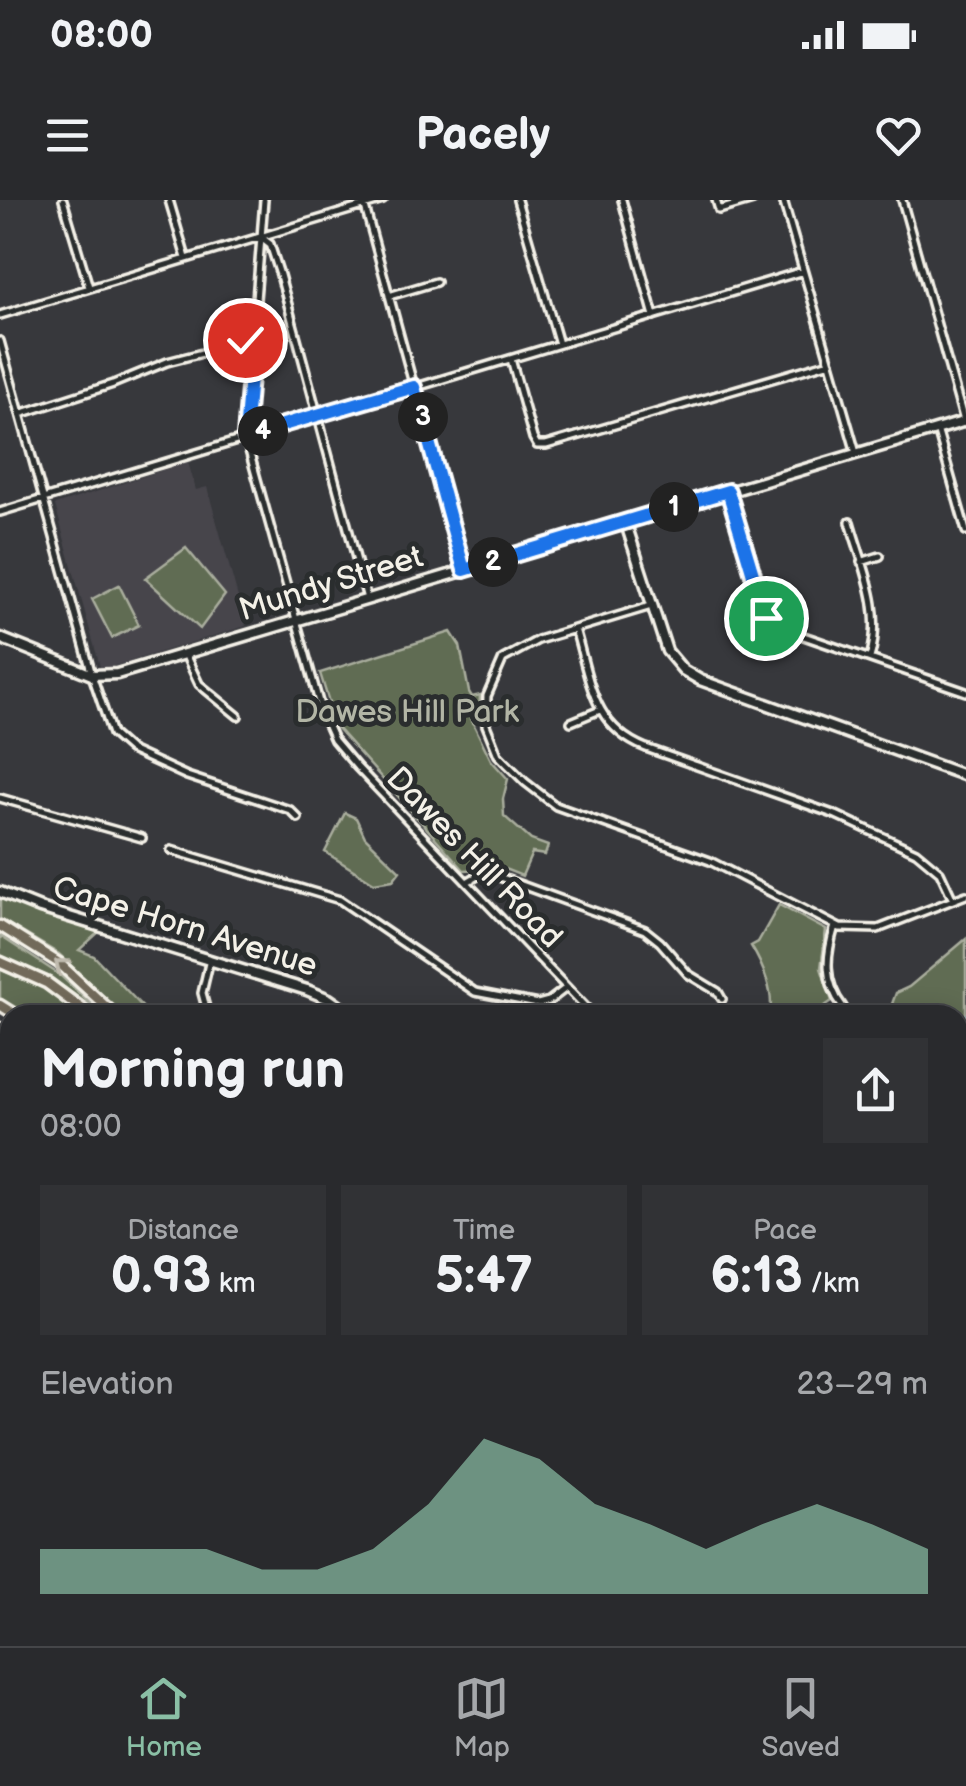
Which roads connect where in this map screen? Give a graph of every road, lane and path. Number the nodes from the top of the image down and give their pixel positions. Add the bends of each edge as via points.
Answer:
1 (63, 200) edge
2 (169, 200) edge
3 (264, 200) edge
4 (383, 200) edge
5 (518, 200) edge
6 (622, 200) edge
7 (716, 200) edge
8 (753, 200) edge
9 (784, 200) edge
10 (902, 200) edge
11 (364, 206) junction
12 (261, 237) junction
13 (186, 258) junction
14 (804, 271) junction
15 (436, 282) dead end
16 (89, 287) junction
17 (389, 296) junction
18 (0, 315) edge
19 (654, 316) junction
20 (253, 340) junction
21 (0, 342) edge
22 (559, 344) junction
23 (511, 359) junction
24 (830, 362) junction
25 (414, 387) junction
26 (20, 414) junction
27 (319, 415) junction
28 (965, 421) edge
29 (937, 429) junction
30 (245, 436) junction
31 (856, 453) junction
32 (728, 491) junction
33 (44, 498) junction
34 (0, 512) edge
35 (625, 521) junction
36 (850, 522) dead end
37 (966, 532) edge
38 (880, 556) dead end
39 (861, 562) junction
40 (464, 570) junction
41 (367, 600) junction
42 (651, 606) junction
43 (295, 621) junction
44 (575, 629) junction
45 (0, 638) edge
46 (185, 654) junction
47 (870, 658) junction
48 (92, 676) junction
49 (966, 692) edge
50 (600, 710) junction
51 (238, 716) dead end
52 (571, 722) dead end
53 (966, 776) edge
54 (0, 798) edge
55 (298, 818) dead end
56 (142, 838) dead end
57 (171, 850) dead end
58 (466, 882) junction
59 (0, 892) edge
60 (966, 895) edge
61 (954, 900) junction
62 (0, 926) edge
63 (835, 926) junction
64 (210, 960) junction
65 (0, 962) edge
66 (567, 988) junction
67 (722, 999) dead end
68 (77, 1005) edge
69 (105, 1005) edge
70 (205, 1005) edge
71 (336, 1005) edge
72 (583, 1005) edge
73 (842, 1005) edge

1 - 16 street
2 - 13 street
3 - 12 street, Dawes Hill Road
4 - 11 street
5 - 22 street
6 - 19 street
7 - 8 street via 719,210
9 - 14 street
10 - 28 street
11 - 12 street
11 - 17 street
12 - 13 street
12 - 20 street, Dawes Hill Road
12 - 27 street via 270,244
13 - 16 street
14 - 19 street
14 - 24 street
15 - 17 street
16 - 18 street
17 - 25 street
19 - 22 street
20 - 26 street via 166,362
20 - 30 street, Dawes Hill Road
21 - 26 street
22 - 23 street
23 - 24 street via 538,445
23 - 25 street
24 - 31 street
25 - 27 street
25 - 40 street
26 - 33 street
27 - 30 street
27 - 41 street
28 - 29 street, Mundy Street
29 - 31 street, Mundy Street
29 - 37 street
30 - 33 street
30 - 43 street, Dawes Hill Road
31 - 32 street, Mundy Street
32 - 35 street, Mundy Street
32 - 47 street via 770,624
33 - 34 street
33 - 48 street
35 - 40 street, Mundy Street
35 - 42 street
36 - 39 street
38 - 39 street
39 - 47 street via 876,618
40 - 41 street, Mundy Street
41 - 43 street, Mundy Street
42 - 44 street
42 - 53 street via 667,651 695,678
43 - 46 street, Mundy Street
43 - 58 street, Dawes Hill Road via 334,740
44 - 50 street
44 - 63 street via 504,659 485,710 502,760 556,806 719,865
45 - 48 street
46 - 48 street, Mundy Street
46 - 51 street via 204,690
47 - 49 street
48 - 55 street via 108,727 126,748
50 - 52 street
50 - 61 street via 636,744 836,814 916,852 940,872
54 - 56 street
57 - 66 street via 340,900 475,992 538,1004
58 - 66 street, Dawes Hill Road
58 - 67 street via 484,874 505,878 638,926
59 - 64 street, Cape Horn Avenue
60 - 61 street
61 - 63 street via 878,929
69 -> 62 main road via 69,971
63 - 73 street via 827,966
64 - 70 street
64 - 71 street, Cape Horn Avenue
65 - 68 highway
66 - 72 street, Dawes Hill Road

